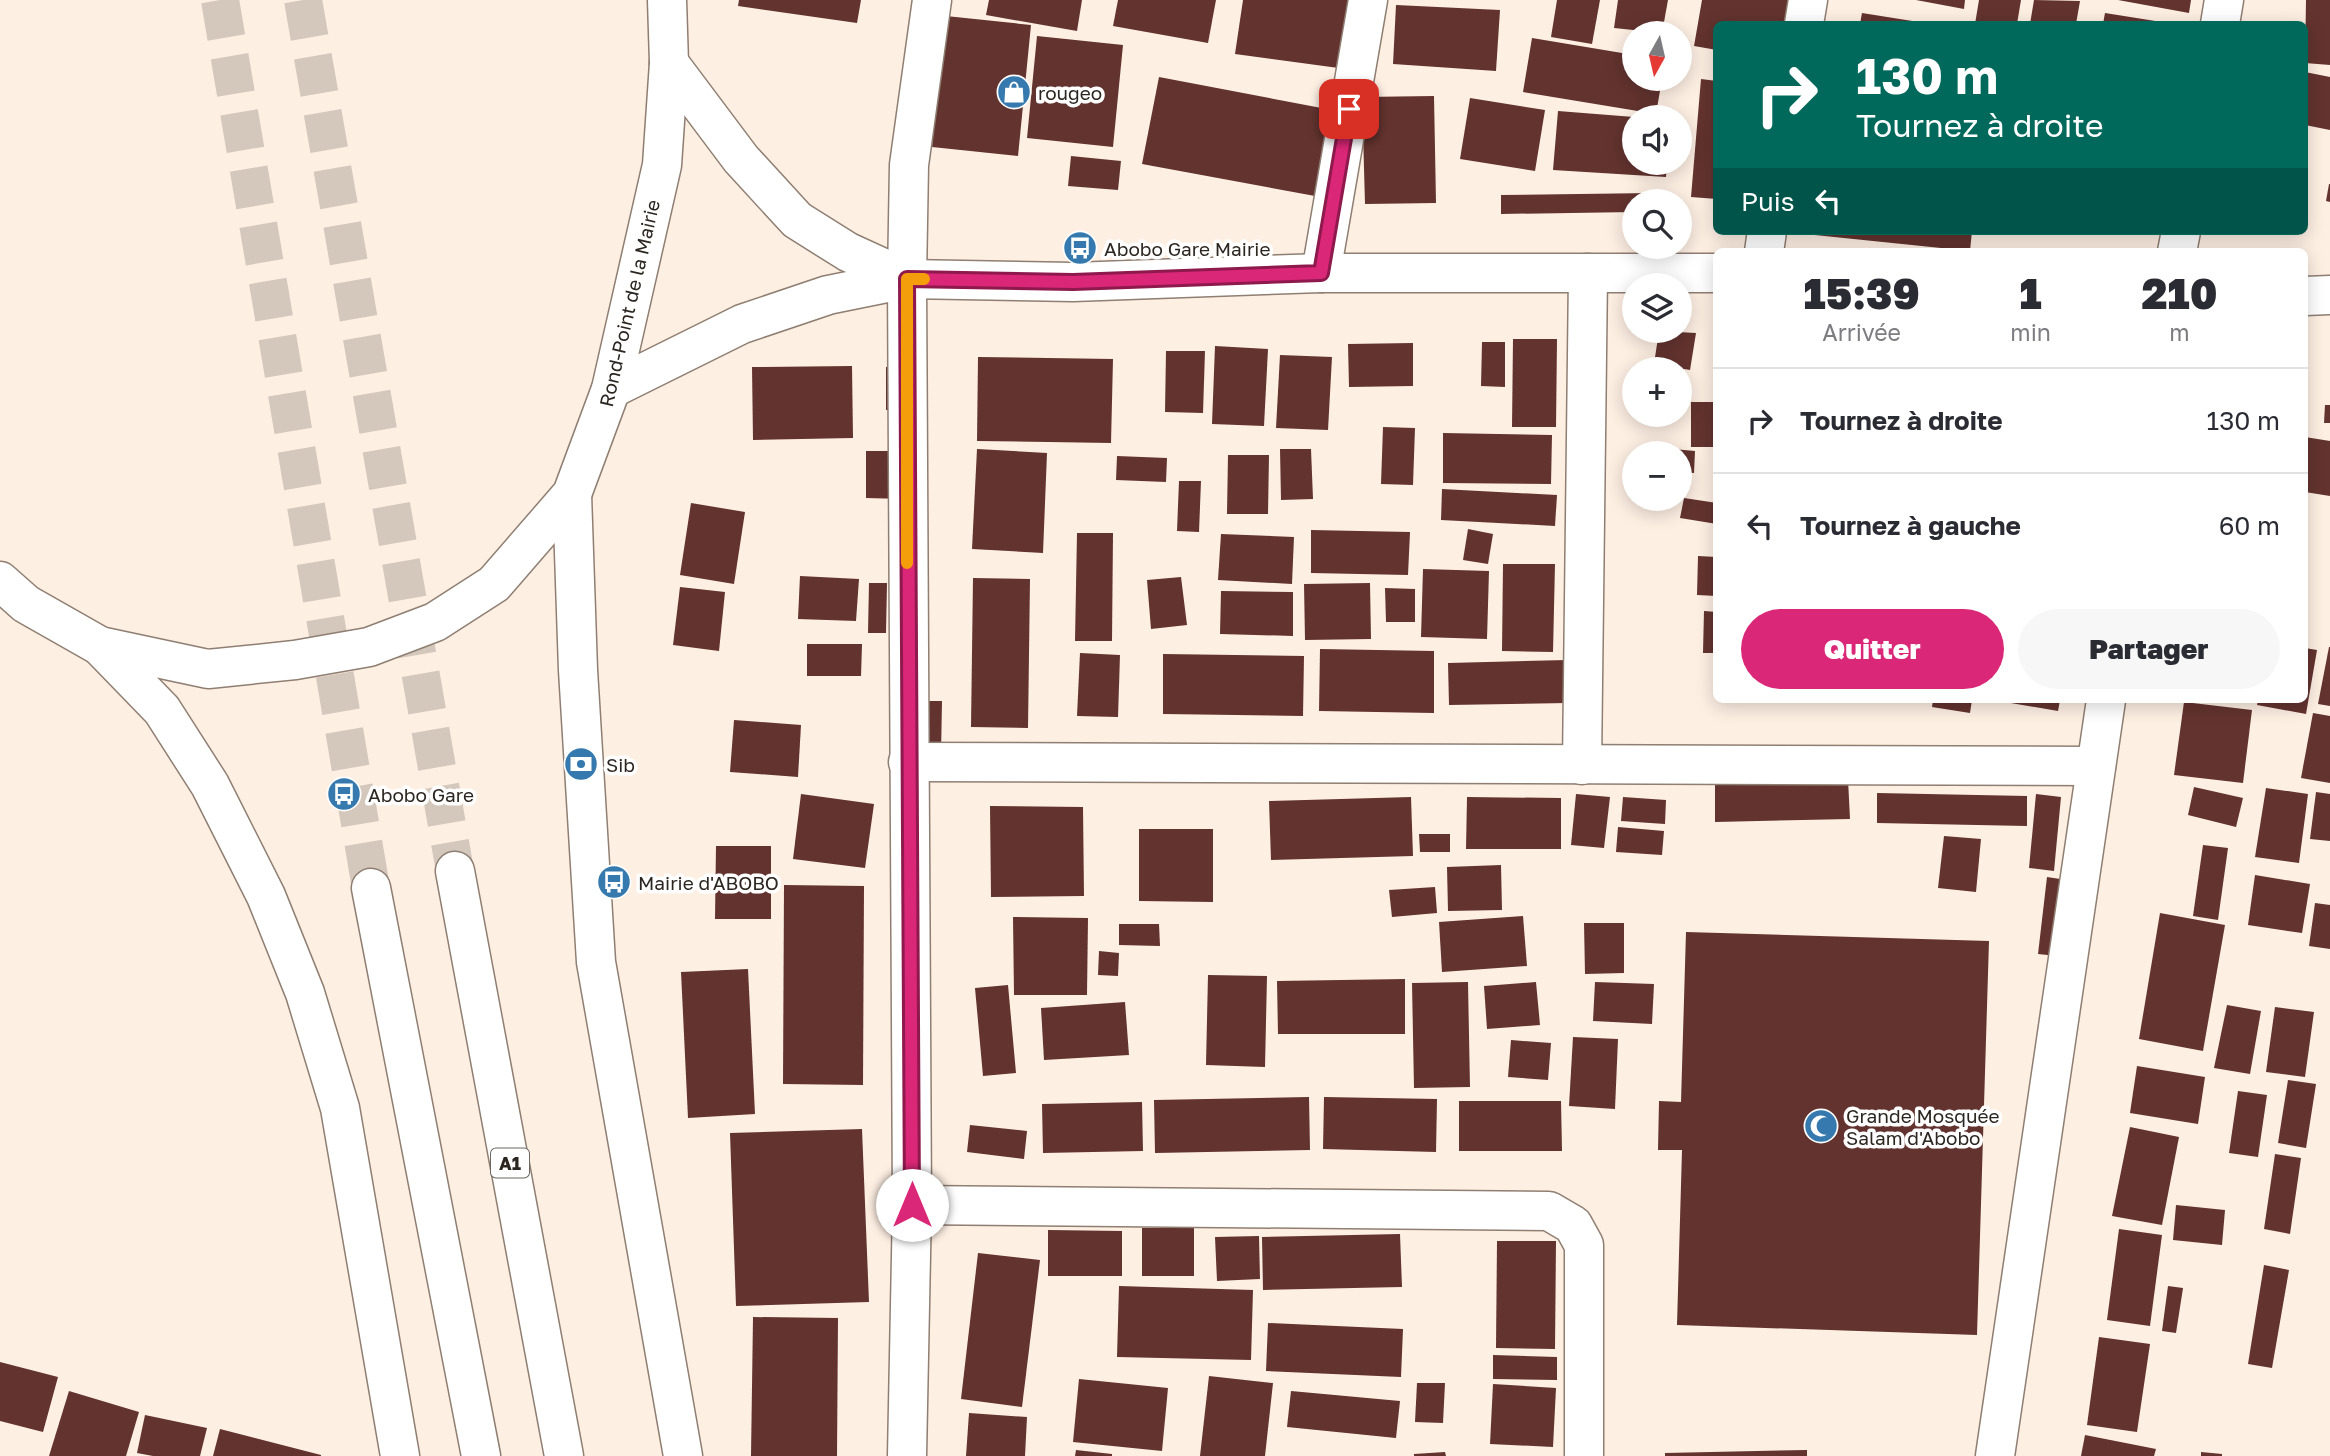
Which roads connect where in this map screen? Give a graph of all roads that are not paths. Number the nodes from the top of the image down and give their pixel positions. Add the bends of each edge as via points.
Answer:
1 (667, 0) edge
2 (932, 0) edge
3 (1368, 0) edge
4 (1808, 0) edge
5 (2224, 0) edge
6 (1804, 21) edge
7 (2220, 21) edge
8 (668, 63) junction
9 (1321, 273) junction
10 (1588, 273) junction
11 (1713, 273) edge
12 (907, 279) junction
13 (2330, 295) edge
14 (2308, 296) edge
15 (611, 389) junction
16 (572, 494) junction
17 (0, 580) edge
18 (100, 646) junction
19 (2106, 703) edge
20 (908, 762) junction
21 (1582, 765) junction
22 (2096, 766) junction
23 (455, 871) tunnel mouth
24 (371, 888) tunnel mouth
25 (912, 1205) junction
26 (400, 1456) edge
27 (481, 1456) edge
28 (564, 1456) edge
29 (683, 1456) edge
30 (907, 1456) edge
31 (1584, 1456) edge
32 (1995, 1456) edge

1 - 8 street, Rond-Point de la Mairie
2 - 12 street via 909,165
3 - 9 street
4 - 6 street
5 - 7 street
8 - 12 street via 741,159 797,220 848,252
8 - 15 street, Rond-Point de la Mairie via 662,165
9 - 10 street
9 - 12 street via 1073,282
10 - 11 street
10 - 21 street
12 - 15 street via 828,295 742,324
12 - 20 street
13 - 14 street
15 - 16 street, Rond-Point de la Mairie
16 - 18 street, Rond-Point de la Mairie via 494,584 435,622 369,647 208,669
16 - 29 street via 596,962
17 - 18 street, Rond-Point de la Mairie via 26,604
18 - 26 street via 162,710 210,785 266,896 304,993 340,1108
19 - 22 street
20 - 21 street
20 - 25 street
21 - 22 street
22 - 32 street
23 - 28 street, A1
24 - 27 street
25 - 30 street
25 - 31 street via 1549,1210 1573,1225 1584,1245

